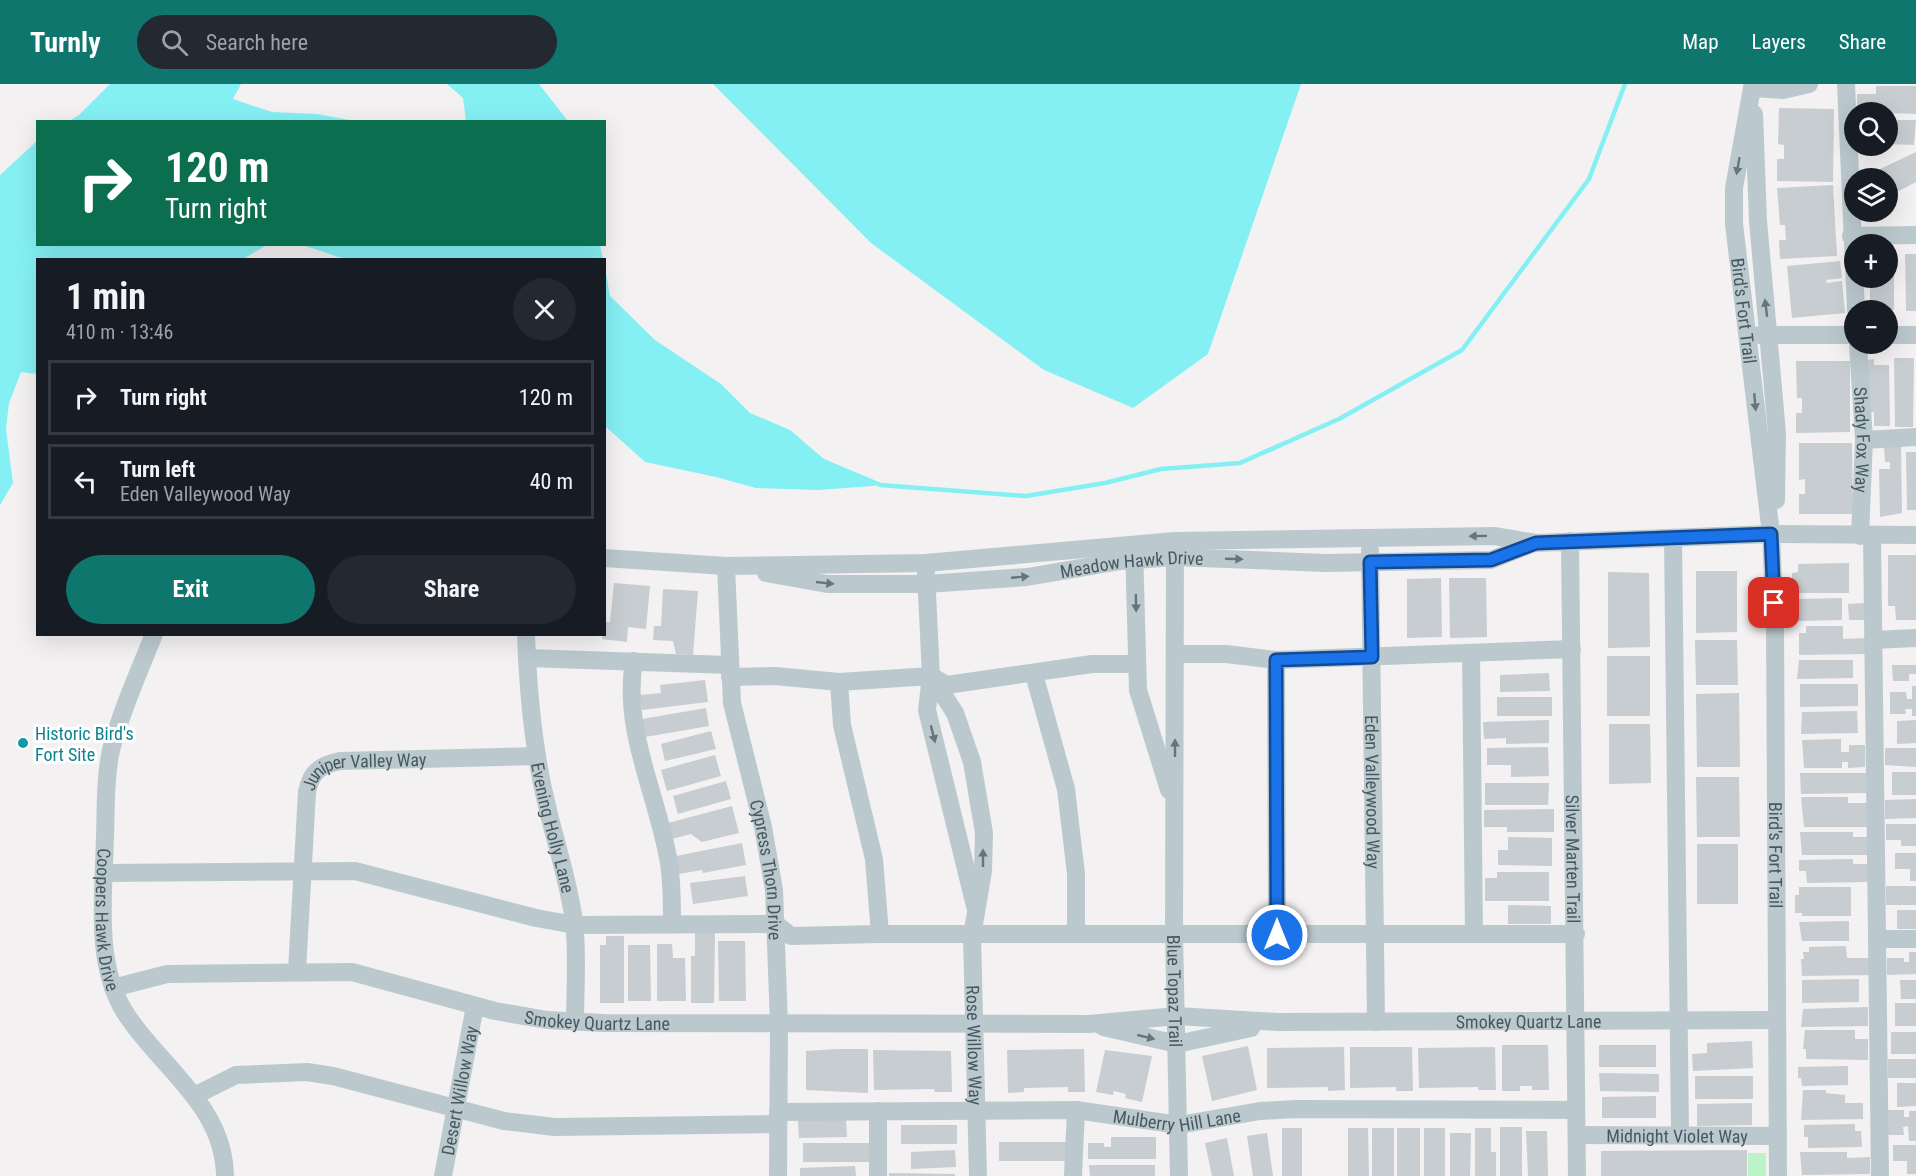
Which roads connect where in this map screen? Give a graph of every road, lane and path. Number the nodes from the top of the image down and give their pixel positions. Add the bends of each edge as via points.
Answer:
1 (1809, 84) edge
2 (1846, 84) edge
3 (1752, 86) edge
4 (1851, 234) edge
5 (1898, 235) edge
6 (1916, 235) edge
7 (1749, 335) junction
8 (1770, 335) junction
9 (1844, 335) edge
10 (1898, 335) edge
11 (1916, 335) edge
12 (1859, 354) edge
13 (1916, 437) edge
14 (1864, 440) junction
15 (1771, 534) junction
16 (1916, 535) edge
17 (1866, 536) junction
18 (1370, 538) junction
19 (1672, 538) junction
20 (1570, 541) junction
21 (1536, 543) junction
22 (1175, 549) junction
23 (1135, 552) junction
24 (606, 558) edge
25 (1370, 562) junction
26 (926, 563) junction
27 (726, 566) junction
28 (926, 584) junction
29 (153, 636) edge
30 (526, 636) edge
31 (1916, 638) edge
32 (1873, 639) junction
33 (1572, 649) junction
34 (1471, 653) junction
35 (1175, 654) junction
36 (1372, 657) junction
37 (527, 658) junction
38 (1276, 660) junction
39 (634, 661) junction
40 (1137, 664) junction
41 (730, 671) junction
42 (1034, 674) junction
43 (930, 676) junction
44 (839, 682) junction
45 (537, 756) junction
46 (1174, 806) junction
47 (303, 871) junction
48 (104, 873) junction
49 (978, 916) junction
50 (672, 923) junction
51 (776, 924) junction
52 (575, 925) junction
53 (880, 934) junction
54 (1076, 934) junction
55 (1375, 934) junction
56 (1474, 934) junction
57 (1576, 934) junction
58 (1174, 935) junction
59 (1277, 935) junction
60 (972, 936) junction
61 (1877, 939) junction
62 (1916, 939) edge
63 (297, 971) junction
64 (113, 988) junction
65 (475, 1006) junction
66 (1177, 1016) junction
67 (1678, 1020) junction
68 (1777, 1020) junction
69 (575, 1022) junction
70 (1278, 1022) junction
71 (1376, 1022) junction
72 (1577, 1022) junction
73 (778, 1023) junction
74 (976, 1023) junction
75 (1089, 1024) junction
76 (1177, 1044) junction
77 (194, 1096) junction
78 (456, 1107) junction
79 (1076, 1110) junction
80 (1576, 1110) junction
81 (878, 1111) junction
82 (976, 1111) junction
83 (778, 1118) junction
84 (1179, 1125) junction
85 (1577, 1135) junction
86 (1680, 1135) junction
87 (1778, 1136) junction
88 (225, 1176) edge
89 (443, 1176) edge
90 (778, 1176) edge
91 (878, 1176) edge
92 (978, 1176) edge
93 (1073, 1176) edge
94 (1179, 1176) edge
95 (1577, 1176) edge
96 (1779, 1176) edge
97 (1880, 1176) edge

1 - 3 street via 1783,90
2 - 4 street
3 -> 7 street, Bird's Fort Trail via 1734,188 1734,224
8 -> 3 street, Bird's Fort Trail via 1758,221
5 - 6 street
7 - 8 street
7 -> 15 street, Bird's Fort Trail
8 - 9 street
8 - 15 street, Bird's Fort Trail via 1777,433 1776,505
10 - 11 street
12 - 14 street, Shady Fox Way
13 - 14 street
14 - 17 street, Shady Fox Way
15 - 17 street, Meadow Hawk Drive
15 - 19 street, Meadow Hawk Drive
15 - 68 street, Bird's Fort Trail
16 - 17 street, Meadow Hawk Drive
17 - 32 street, Shady Fox Way
21 -> 18 street, Meadow Hawk Drive via 1494,536
18 - 22 street, Meadow Hawk Drive
18 - 25 street, Eden Valleywood Way
19 - 20 street, Meadow Hawk Drive
19 - 67 street
20 - 21 street, Meadow Hawk Drive
20 - 33 street, Silver Marten Trail
21 - 25 street, Meadow Hawk Drive via 1491,560
22 - 23 street, Meadow Hawk Drive
22 -> 25 street, Meadow Hawk Drive
22 - 35 street, Blue Topaz Trail
23 - 26 street, Meadow Hawk Drive
28 -> 23 street, Meadow Hawk Drive via 1027,577
23 -> 40 street, Blue Topaz Trail
24 - 27 street, Meadow Hawk Drive
25 - 36 street, Eden Valleywood Way
26 - 27 street, Meadow Hawk Drive
26 - 28 street
27 -> 28 street, Meadow Hawk Drive via 827,584
27 - 41 street, Cypress Thorn Drive
28 - 43 street
29 - 48 street, Coopers Hawk Drive via 107,769
30 - 37 street, Evening Holly Lane
31 - 32 street
32 - 61 street, Shady Fox Way
33 - 34 street
33 - 57 street, Silver Marten Trail
34 - 36 street
34 - 56 street
35 - 38 street via 1226,654
46 -> 35 street, Blue Topaz Trail
36 - 38 street
36 - 55 street, Eden Valleywood Way
37 - 39 street
37 - 45 street, Evening Holly Lane
38 - 59 street
39 - 41 street
39 - 50 street via 632,711 669,862
40 - 42 street via 1092,664
40 - 46 street, Blue Topaz Trail via 1138,690
41 - 44 street
41 - 51 street, Cypress Thorn Drive via 738,735 769,860
42 - 43 street via 947,685
42 - 54 street via 1066,789 1076,874
43 - 44 street
43 -> 49 street via 927,710
49 -> 43 street, Rose Willow Way via 984,832 972,762 955,713
44 - 53 street via 842,724 874,859
45 - 47 street, Juniper Valley Way via 340,761 318,768 307,792
45 - 52 street, Evening Holly Lane
46 - 58 street, Blue Topaz Trail
47 - 48 street
47 - 52 street via 355,871
47 - 63 street, Juniper Valley Way
48 - 64 street, Coopers Hawk Drive via 106,956
49 - 60 street, Rose Willow Way
50 - 51 street
50 - 52 street
51 - 53 street via 791,936
51 - 73 street, Cypress Thorn Drive
52 - 69 street, Evening Holly Lane
53 - 60 street
54 - 58 street
54 - 60 street
55 - 56 street
55 - 59 street
55 - 71 street, Eden Valleywood Way
56 - 57 street
57 - 72 street, Silver Marten Trail
58 - 59 street
58 - 66 street, Blue Topaz Trail
60 - 74 street, Rose Willow Way
61 - 62 street
61 - 97 street, Shady Fox Way
63 - 64 street, Smokey Quartz Lane via 167,974
63 - 65 street, Smokey Quartz Lane via 352,972
64 - 77 street, Coopers Hawk Drive via 129,1019
65 - 69 street, Smokey Quartz Lane via 523,1017
65 - 78 street, Desert Willow Way
66 - 70 street, Smokey Quartz Lane
66 - 75 street, Smokey Quartz Lane
66 - 76 street, Blue Topaz Trail
67 - 68 street, Smokey Quartz Lane
67 - 72 street, Smokey Quartz Lane
67 - 86 street
68 - 87 street, Bird's Fort Trail
69 - 73 street, Smokey Quartz Lane
70 - 71 street, Smokey Quartz Lane
70 - 76 street, Smokey Quartz Lane
71 - 72 street, Smokey Quartz Lane
72 - 80 street, Silver Marten Trail
73 - 74 street, Smokey Quartz Lane
73 - 83 street, Cypress Thorn Drive
74 - 75 street, Smokey Quartz Lane
74 - 82 street, Rose Willow Way
75 -> 76 street, Smokey Quartz Lane
76 - 84 street, Blue Topaz Trail
77 - 78 street, Mulberry Hill Lane via 236,1075 308,1072
77 - 88 street, Coopers Hawk Drive via 218,1132
78 - 83 street, Mulberry Hill Lane via 504,1121 555,1127
78 - 89 street, Desert Willow Way
79 - 82 street, Mulberry Hill Lane
79 - 84 street, Mulberry Hill Lane
79 - 93 street
80 - 84 street, Mulberry Hill Lane via 1295,1109
80 - 85 street, Silver Marten Trail
81 - 82 street, Mulberry Hill Lane
81 - 83 street, Mulberry Hill Lane
81 - 91 street
82 - 92 street, Rose Willow Way
83 - 90 street, Cypress Thorn Drive
84 - 94 street, Blue Topaz Trail
85 - 86 street, Midnight Violet Way
85 - 95 street, Silver Marten Trail
86 - 87 street, Midnight Violet Way
87 - 96 street, Bird's Fort Trail

